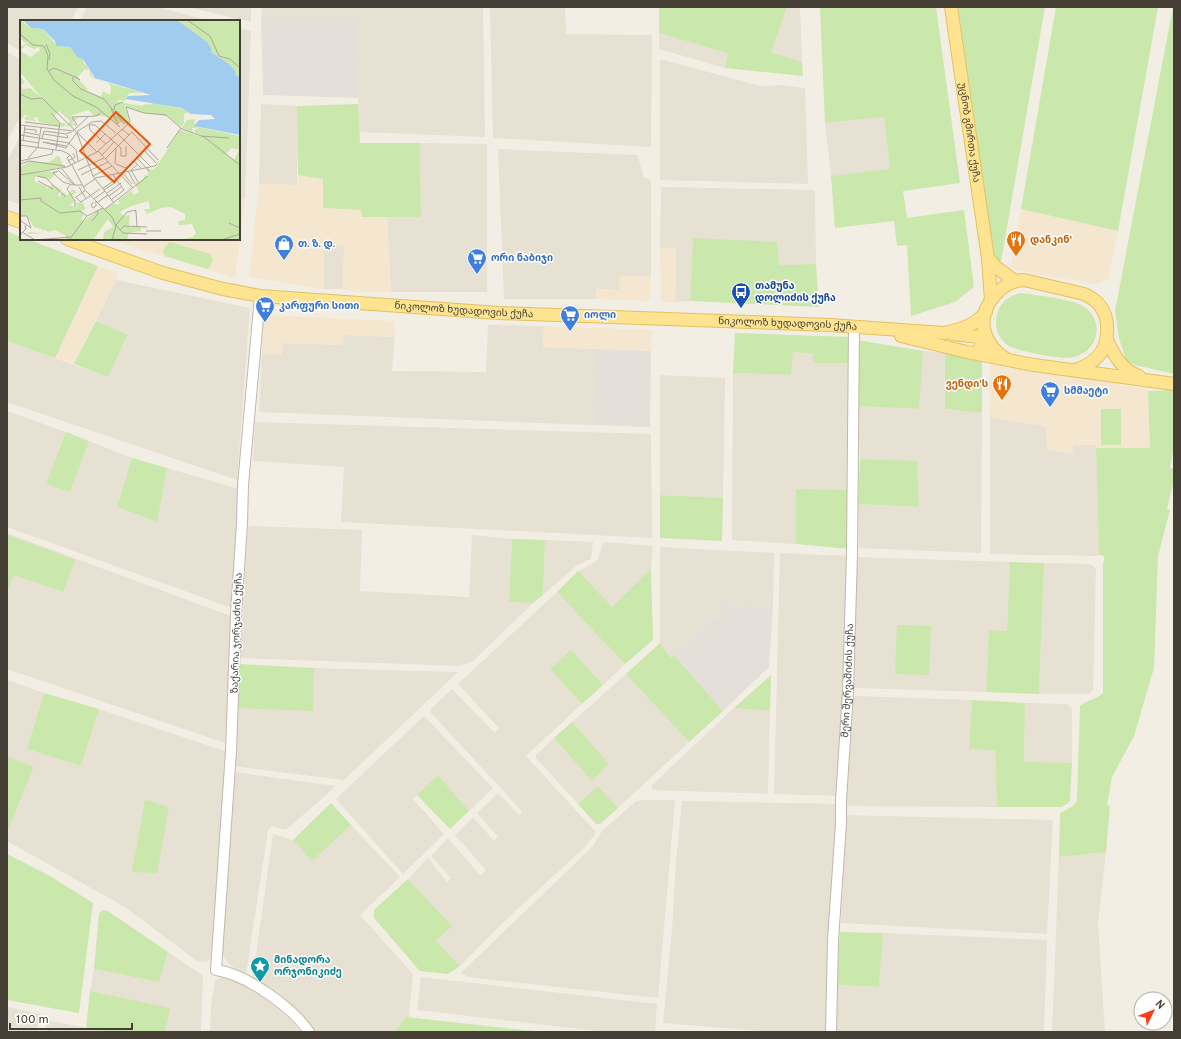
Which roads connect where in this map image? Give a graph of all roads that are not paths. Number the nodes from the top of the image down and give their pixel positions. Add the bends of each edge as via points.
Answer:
1 (951, 7) edge
2 (7, 217) edge
3 (20, 222) edge
4 (70, 240) edge
5 (988, 258) junction
6 (1015, 281) junction
7 (260, 296) junction
8 (991, 300) junction
9 (986, 312) junction
10 (854, 328) junction
11 (869, 329) junction
12 (944, 333) junction
13 (1107, 340) junction
14 (967, 352) junction
15 (1007, 359) junction
16 (1072, 371) junction
17 (1151, 380) junction
18 (1174, 384) edge
19 (309, 1032) edge
20 (831, 1032) edge

1 - 5 main road, უცნობ გმირთა ქუჩა
2 - 3 main road
4 - 7 main road, ნიკოლოზ ხუდადოვის ქუჩა via 163,273
5 - 6 main road
5 - 8 main road, უცნობ გმირთა ქუჩა
6 - 8 main road, ნიკოლოზ ხუდადოვის ქუჩა
6 - 13 main road via 1024,280 1059,287 1088,296 1106,315
7 - 10 main road, ნიკოლოზ ხუდადოვის ქუჩა via 499,313
7 - 19 street, ზაქარია ჯორჯაძის ქუჩა via 243,485 231,750 216,970 241,977 253,984 286,1007
8 - 9 main road, ნიკოლოზ ხუდადოვის ქუჩა
9 - 12 main road, ნიკოლოზ ხუდადოვის ქუჩა via 961,330
9 - 15 main road, ნიკოლოზ ხუდადოვის ქუჩა via 984,327 987,337 999,354
10 - 11 main road, ნიკოლოზ ხუდადოვის ქუჩა
10 - 20 street, მერი შერვაშიძის ქუჩა via 848,692 833,940
11 - 12 main road, ნიკოლოზ ხუდადოვის ქუჩა
11 - 14 main road, ნიკოლოზ ხუდადოვის ქუჩა
12 - 14 main road via 979,337 981,347
13 - 16 main road via 1095,360 1083,368
13 - 17 main road via 1124,368
14 - 15 main road, ნიკოლოზ ხუდადოვის ქუჩა
15 - 16 main road, ნიკოლოზ ხუდადოვის ქუჩა
16 - 17 main road, ნიკოლოზ ხუდადოვის ქუჩა
17 - 18 main road

